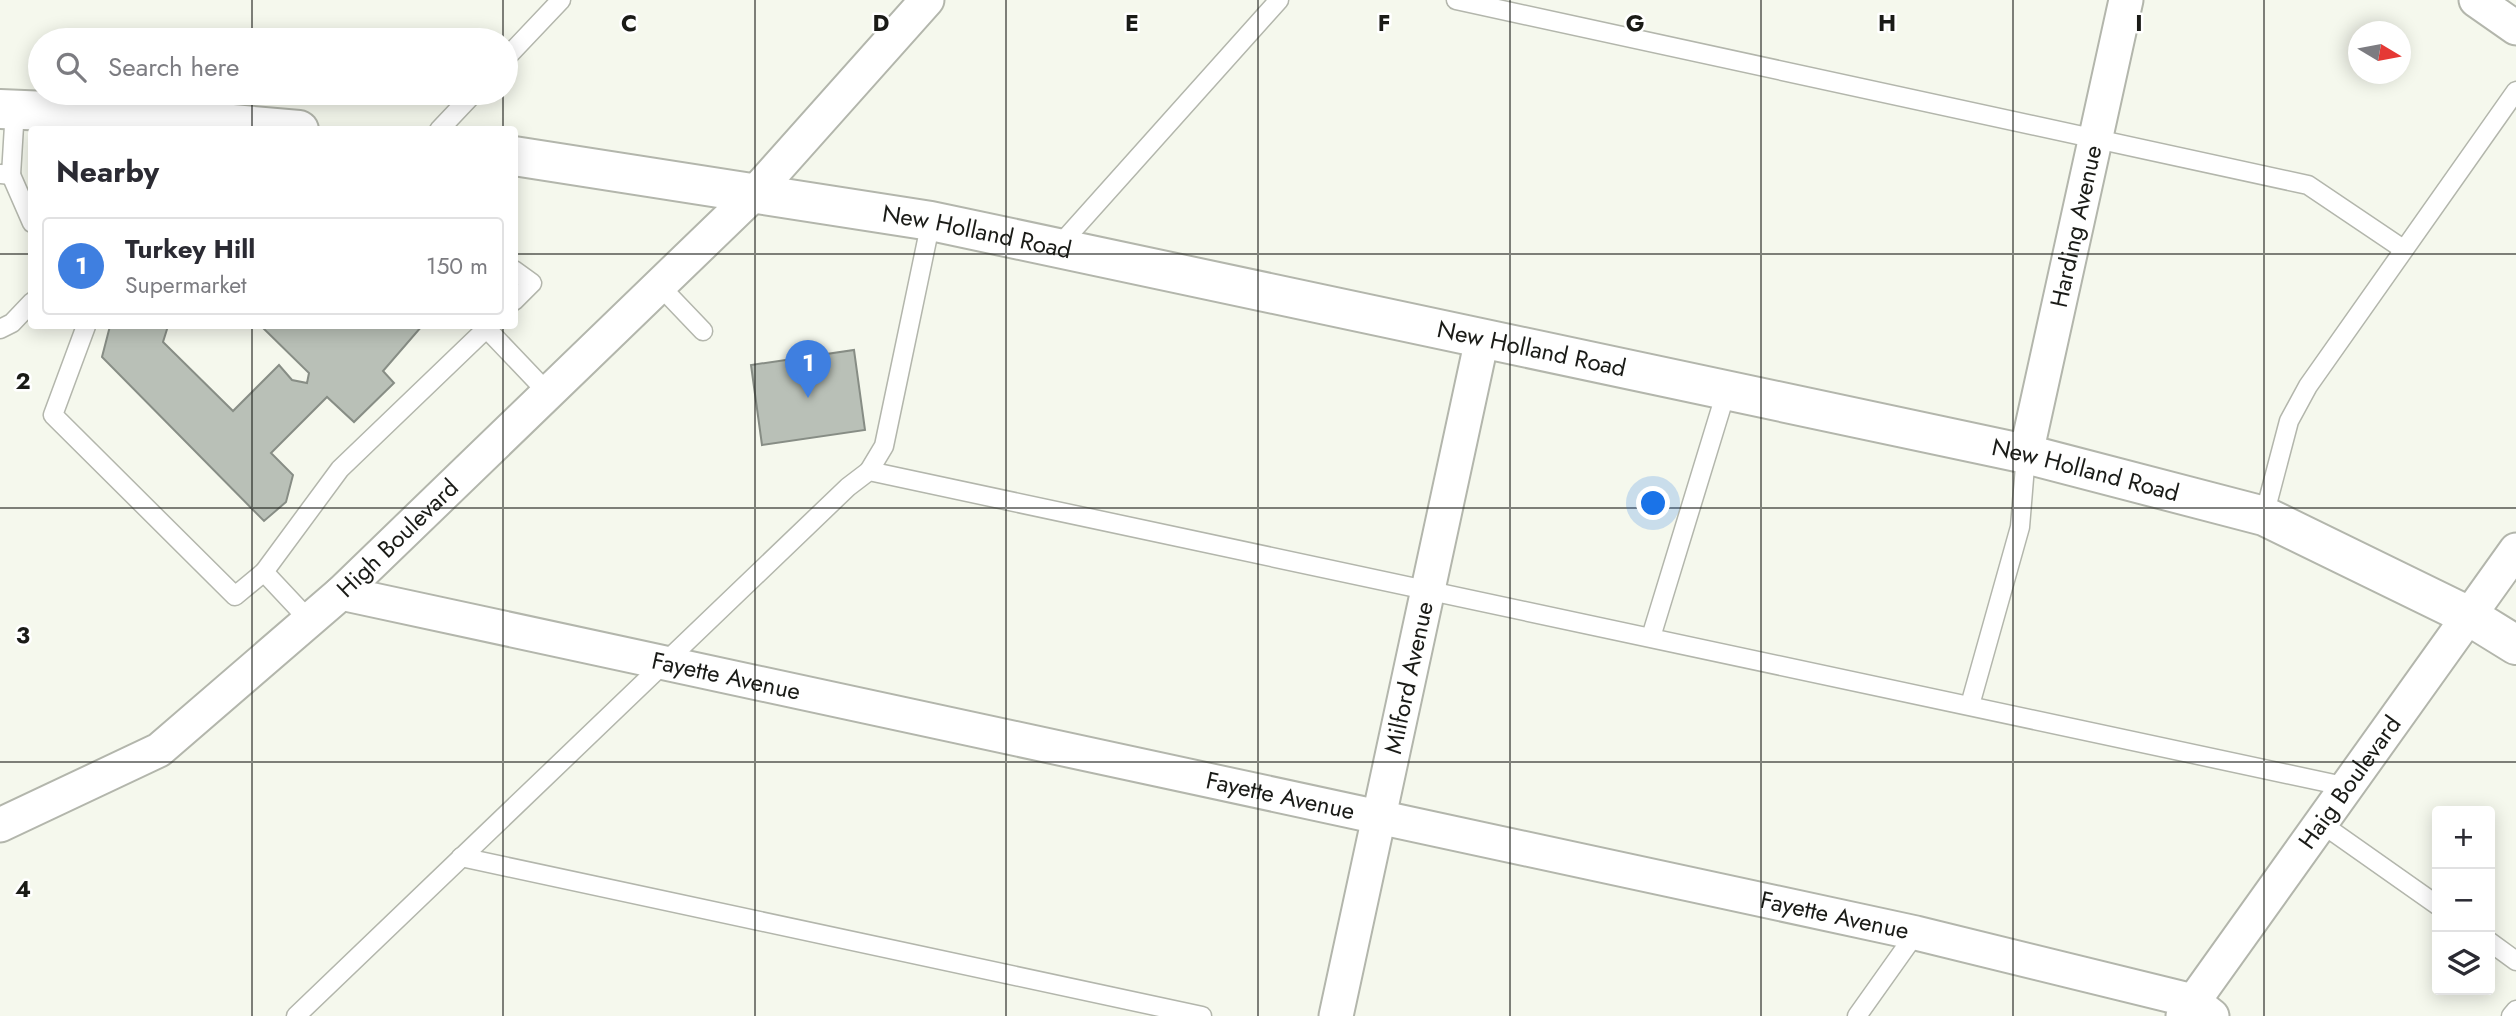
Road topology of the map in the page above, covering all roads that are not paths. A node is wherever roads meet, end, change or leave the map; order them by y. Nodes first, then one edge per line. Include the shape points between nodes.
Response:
1 (561, 0) edge
2 (927, 0) edge
3 (1279, 0) edge
4 (1456, 0) edge
5 (2126, 0) edge
6 (2476, 0) edge
7 (2516, 27) edge
8 (518, 45) edge
9 (2516, 91) edge
10 (463, 105) edge
11 (7, 109) edge
12 (255, 126) edge
13 (443, 126) edge
14 (2096, 138) junction
15 (518, 157) edge
16 (6, 174) edge
17 (754, 194) junction
18 (28, 215) edge
19 (931, 221) junction
20 (1056, 249) junction
21 (2403, 249) junction
22 (518, 273) edge
23 (659, 285) junction
24 (518, 297) edge
25 (28, 306) edge
26 (85, 329) edge
27 (486, 329) edge
28 (490, 329) edge
29 (0, 330) edge
30 (702, 331) dead end
31 (1482, 339) junction
32 (1726, 391) junction
33 (548, 393) junction
34 (2026, 454) junction
35 (869, 471) junction
36 (2264, 516) junction
37 (2516, 550) edge
38 (264, 572) junction
39 (1428, 589) junction
40 (341, 593) junction
41 (2469, 616) junction
42 (309, 620) junction
43 (1651, 637) junction
44 (2516, 645) edge
45 (664, 662) junction
46 (1970, 705) junction
47 (2348, 788) junction
48 (1379, 817) junction
49 (2322, 824) junction
50 (0, 825) edge
51 (461, 857) junction
52 (2432, 901) edge
53 (1916, 933) junction
54 (2495, 946) edge
55 (2516, 961) edge
56 (2516, 1010) edge
57 (2196, 1011) edge
58 (296, 1016) edge
59 (1202, 1016) edge
60 (1336, 1016) edge
61 (1857, 1016) edge
62 (2511, 1016) edge

1 - 8 lane
2 - 17 street, High Boulevard
3 - 20 lane
4 - 14 lane
5 - 14 street, Harding Avenue
6 - 7 street
9 - 21 lane
10 - 13 lane
11 - 12 main road
11 - 16 lane
14 - 21 lane via 2308,185
14 - 34 street, Harding Avenue
15 - 17 main road, New Holland Road
16 - 18 lane
17 - 19 main road, New Holland Road
17 - 23 street, High Boulevard
19 - 20 main road, New Holland Road
19 - 35 lane via 884,446
20 - 31 main road, New Holland Road
21 - 36 lane via 2289,421
22 - 24 lane via 532,283
23 - 30 lane
23 - 33 street, High Boulevard
25 - 29 lane
26 - 38 lane via 53,415 235,596
27 - 38 lane via 340,469
28 - 33 lane
31 - 32 main road, New Holland Road
31 - 39 street, Milford Avenue
32 - 34 main road, New Holland Road
32 - 43 lane
33 - 40 street, High Boulevard
34 - 36 main road, New Holland Road
34 - 46 lane via 2020,527
35 - 39 lane
35 - 45 lane
36 - 41 main road, New Holland Road
37 - 41 street, Haig Boulevard
38 - 42 lane
39 - 43 lane
39 - 48 street, Milford Avenue
40 - 42 street, High Boulevard
40 - 45 street, Fayette Avenue
41 - 44 main road, New Holland Road
41 - 47 street, Haig Boulevard
42 - 50 street, High Boulevard via 159,750
43 - 46 lane
45 - 48 street, Fayette Avenue
45 - 51 lane
46 - 47 lane
47 - 49 street, Haig Boulevard
48 - 53 street, Fayette Avenue
48 - 60 street, Milford Avenue
49 - 52 lane
49 - 57 street, Haig Boulevard
51 - 58 lane
51 - 59 lane
53 - 57 street, Fayette Avenue
53 - 61 lane
54 - 55 lane
56 - 62 lane

